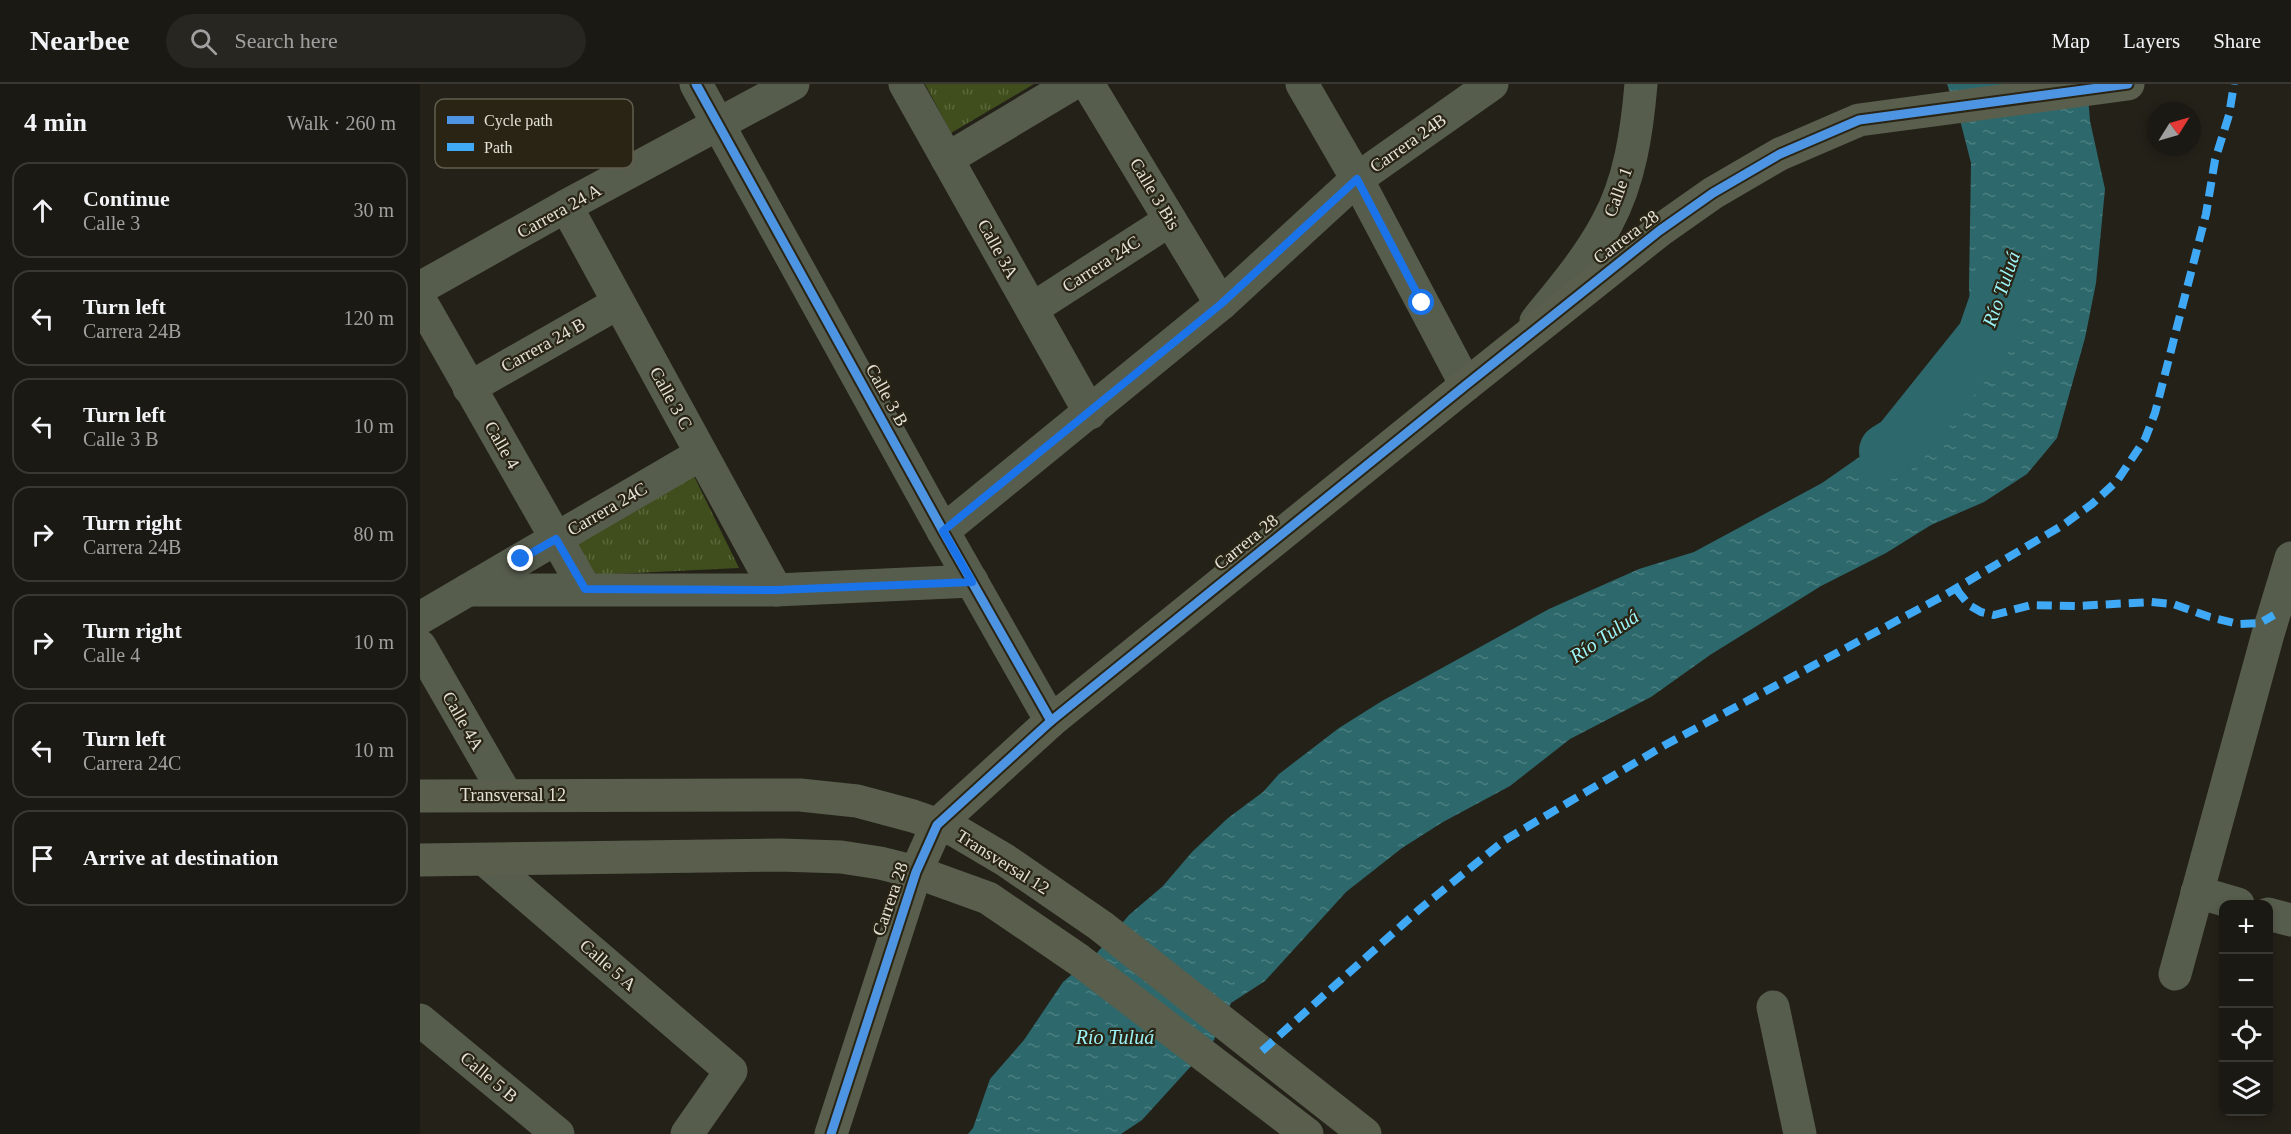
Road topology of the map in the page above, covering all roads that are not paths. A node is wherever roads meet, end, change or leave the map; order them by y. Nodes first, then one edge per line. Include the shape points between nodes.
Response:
1 (696, 84) edge
2 (794, 84) edge
3 (905, 84) edge
4 (1072, 84) edge
5 (1088, 84) edge
6 (1302, 84) edge
7 (1492, 84) edge
8 (1641, 84) edge
9 (2128, 84) edge
10 (718, 124) junction
11 (948, 159) junction
12 (1357, 179) junction
13 (566, 206) junction
14 (1170, 219) junction
15 (420, 288) edge
16 (420, 300) edge
17 (618, 303) junction
18 (1221, 304) junction
19 (1032, 309) junction
20 (1517, 344) junction
21 (1466, 385) junction
22 (469, 388) junction
23 (1090, 413) junction
24 (701, 454) junction
25 (943, 531) junction
26 (556, 539) junction
27 (2291, 558) edge
28 (972, 582) junction
29 (585, 589) junction
30 (468, 590) junction
31 (776, 590) junction
32 (420, 618) edge
33 (2279, 638) edge
34 (420, 646) edge
35 (1051, 721) junction
36 (506, 795) junction
37 (420, 796) edge
38 (937, 825) junction
39 (420, 860) edge
40 (485, 860) junction
41 (916, 872) junction
42 (2197, 892) junction
43 (2224, 900) edge
44 (2273, 915) edge
45 (2291, 920) edge
46 (2175, 974) dead end
47 (1773, 1007) dead end
48 (420, 1020) edge
49 (558, 1134) edge
50 (687, 1134) edge
51 (831, 1134) edge
52 (1307, 1134) edge
53 (1365, 1134) edge
54 (1800, 1134) edge

1 - 10 street, Calle 3 B
2 - 10 street, Carrera 24 A
3 - 11 street, Calle 3A
4 - 11 street
5 - 14 street, Calle 3 Bis
6 - 12 street
7 - 12 street, Carrera 24B
8 - 20 street, Calle 1 via 1626,174 1608,222 1579,266
9 - 20 main road, Carrera 28 via 1859,120 1780,154 1713,193
10 - 13 street, Carrera 24 A
10 - 25 street, Calle 3 B
11 - 19 street, Calle 3A
12 - 18 street, Carrera 24B
12 - 21 street
13 - 15 street, Carrera 24 A
13 - 17 street, Calle 3 C
14 - 18 street, Calle 3 Bis
14 - 19 street, Carrera 24C
16 - 22 street, Calle 4
17 - 22 street, Carrera 24 B
17 - 24 street, Calle 3 C
18 - 23 street, Carrera 24B
19 - 23 street, Calle 3A
20 - 21 main road, Carrera 28
21 - 35 main road, Carrera 28
22 - 26 street, Calle 4
23 - 25 street, Carrera 24B
24 - 26 street, Carrera 24C
24 - 31 street, Calle 3 C
25 - 28 street, Calle 3 B
26 - 29 street, Calle 4
26 - 30 street, Carrera 24C
27 - 33 street
28 - 31 street
28 - 35 street, Calle 3 B
29 - 30 street
29 - 31 street
30 - 32 street, Carrera 24C
33 - 42 street
34 - 36 street, Calle 4A
35 - 38 main road, Carrera 28
36 - 37 main road, Transversal 12
36 - 38 main road, Transversal 12 via 800,795 857,801
38 - 41 main road, Carrera 28
38 - 53 main road, Transversal 12 via 957,831 1005,860 1101,926
39 - 40 main road
40 - 41 main road via 780,855 841,857
40 - 50 street, Calle 5 A via 731,1071
41 - 51 main road, Carrera 28
41 - 52 main road via 988,897 1079,960
42 - 43 street
42 - 46 street
44 - 45 street
47 - 54 street
48 - 49 street, Calle 5 B

